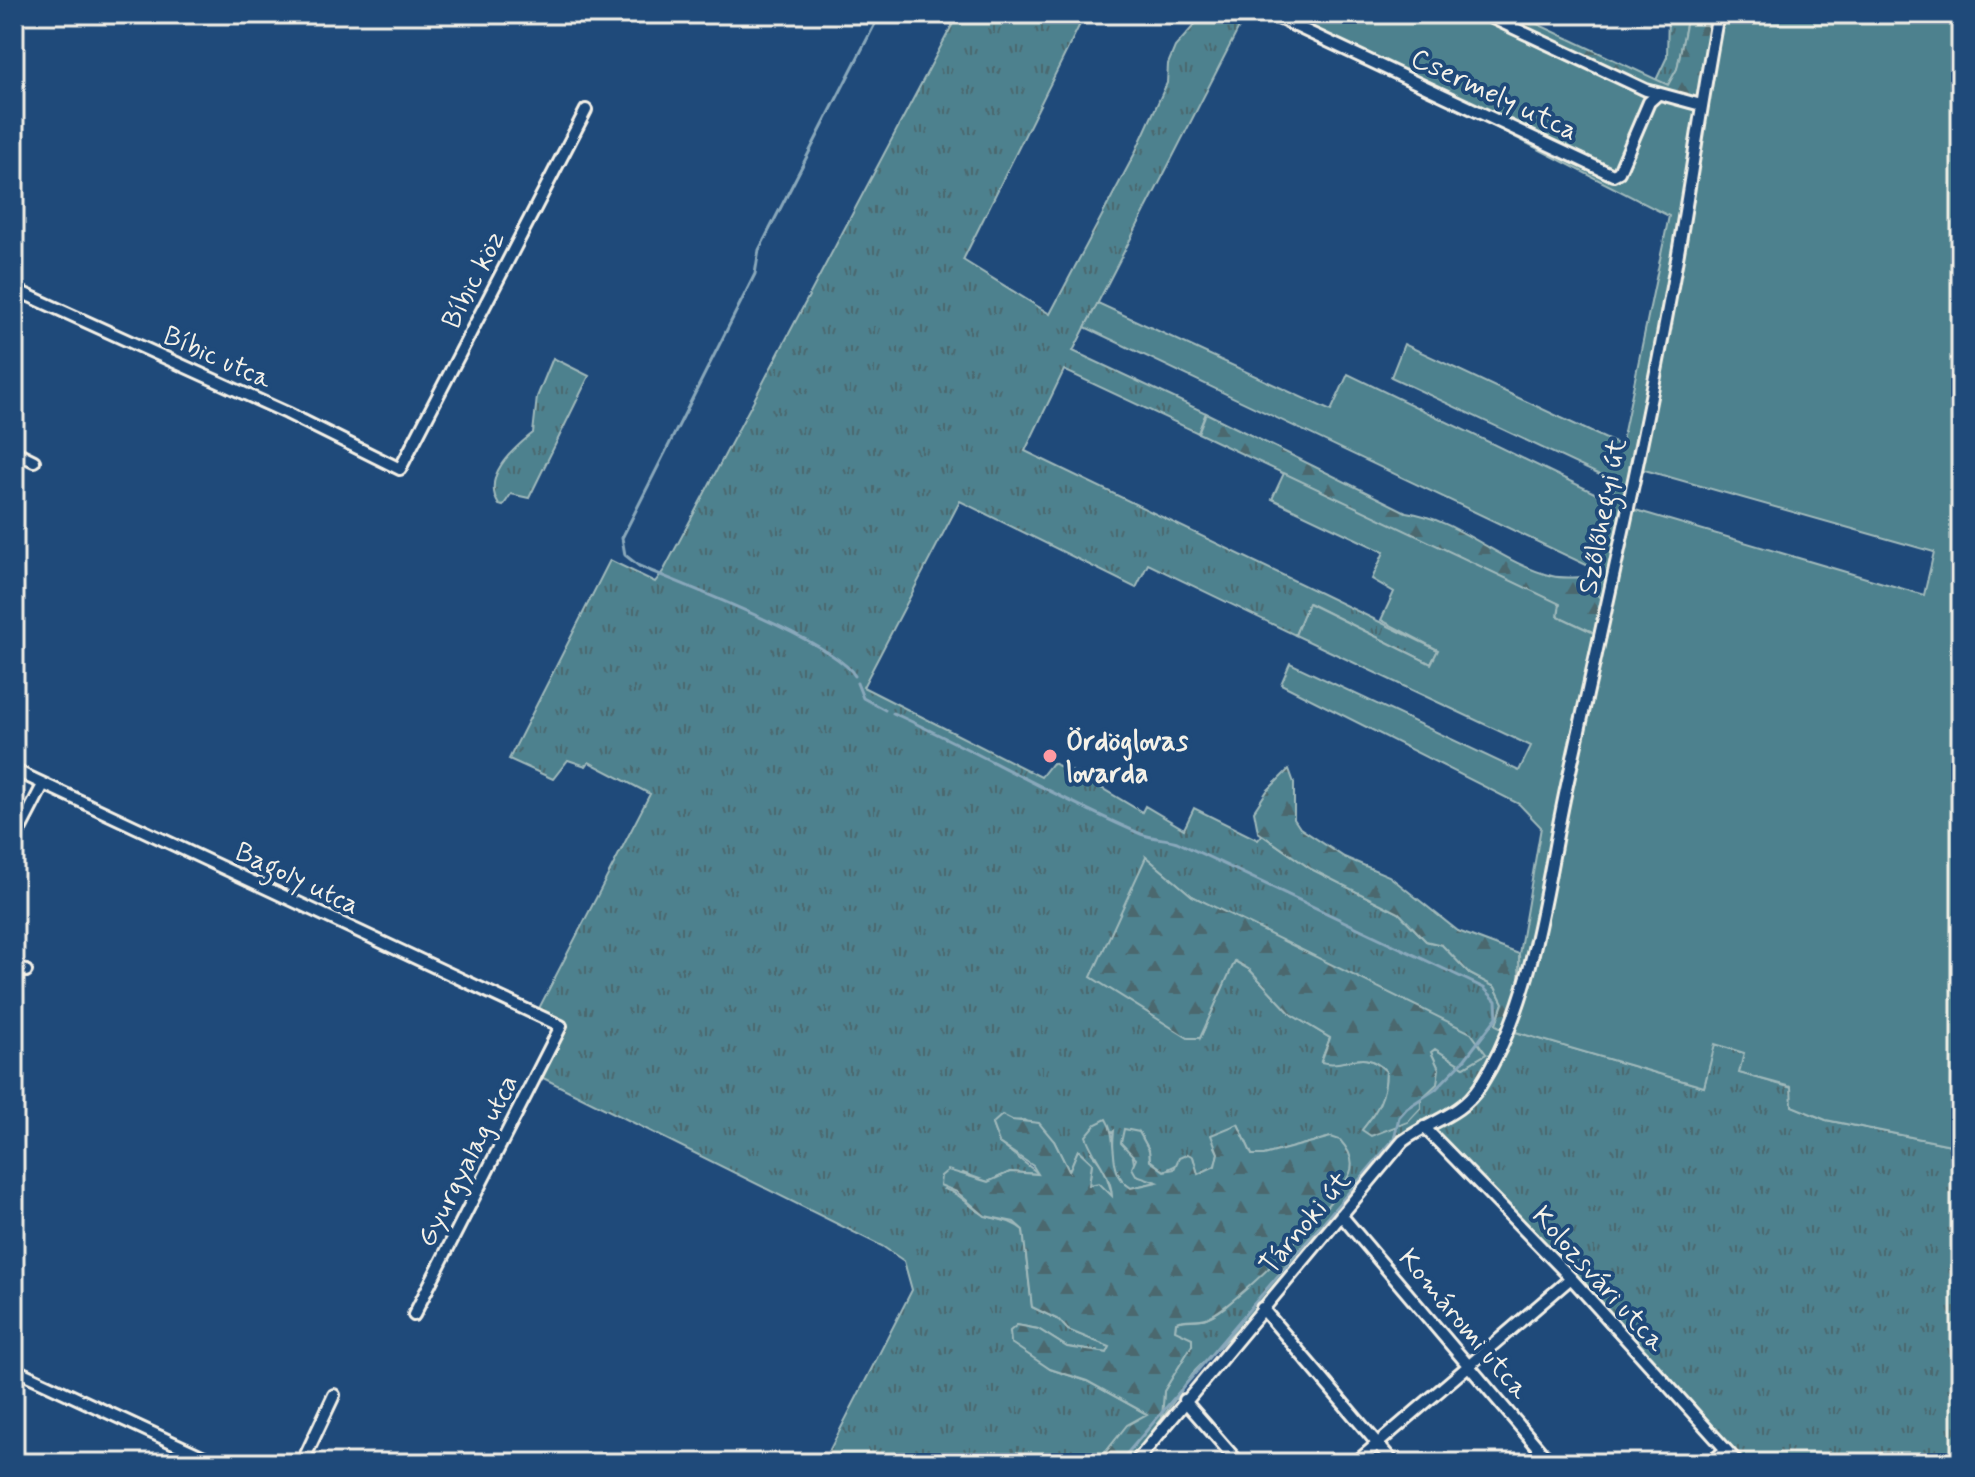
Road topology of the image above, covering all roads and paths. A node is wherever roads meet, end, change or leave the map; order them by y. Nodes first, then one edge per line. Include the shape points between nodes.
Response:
1 (1270, 14) edge
2 (1484, 14) edge
3 (1718, 14) edge
4 (1658, 94) junction
5 (1701, 105) junction
6 (586, 110) dead end
7 (14, 289) edge
8 (14, 451) edge
9 (34, 461) dead end
10 (400, 469) joint
11 (14, 770) edge
12 (43, 785) junction
13 (14, 841) edge
14 (14, 966) edge
15 (26, 971) dead end
16 (1510, 1023) joint
17 (561, 1026) joint
18 (1424, 1127) junction
19 (1341, 1215) junction
20 (1571, 1278) junction
21 (1262, 1308) junction
22 (414, 1315) dead end
23 (1471, 1365) junction
24 (14, 1369) edge
25 (334, 1395) dead end
26 (1184, 1400) junction
27 (1378, 1444) junction
28 (1726, 1450) junction
29 (217, 1463) edge
30 (302, 1463) edge
31 (1135, 1463) edge
32 (1239, 1463) edge
33 (1355, 1463) edge
34 (1394, 1463) edge
35 (1551, 1463) edge
36 (1710, 1463) edge
37 (1738, 1463) edge

1 - 4 street, Csermely utca via 1613,175
2 - 4 street
3 - 5 street, Szőlőhegyi út
4 - 5 street
5 - 16 street, Szőlőhegyi út via 1678,253 1611,586 1532,952
6 - 10 street, Bíbic köz
7 - 10 street, Bíbic utca
8 - 9 street
11 - 12 street, Bagoly utca
12 - 13 street
12 - 17 street, Bagoly utca
14 - 15 street
16 - 18 street, Tárnoki út via 1469,1101
17 - 22 street, Gyurgyalag utca
18 - 19 street, Tárnoki út via 1403,1141
18 - 20 street, Kolozsvári utca
19 - 21 street, Tárnoki út
19 - 23 street, Komáromi utca
20 - 23 street
20 - 28 street, Kolozsvári utca
21 - 26 street, Tárnoki út
21 - 27 street
23 - 27 street
23 - 35 street, Komáromi utca
24 - 29 street
25 - 30 street
26 - 31 street, Tárnoki út
26 - 32 street
27 - 33 street
27 - 34 street
28 - 36 street
28 - 37 street, Kolozsvári utca

